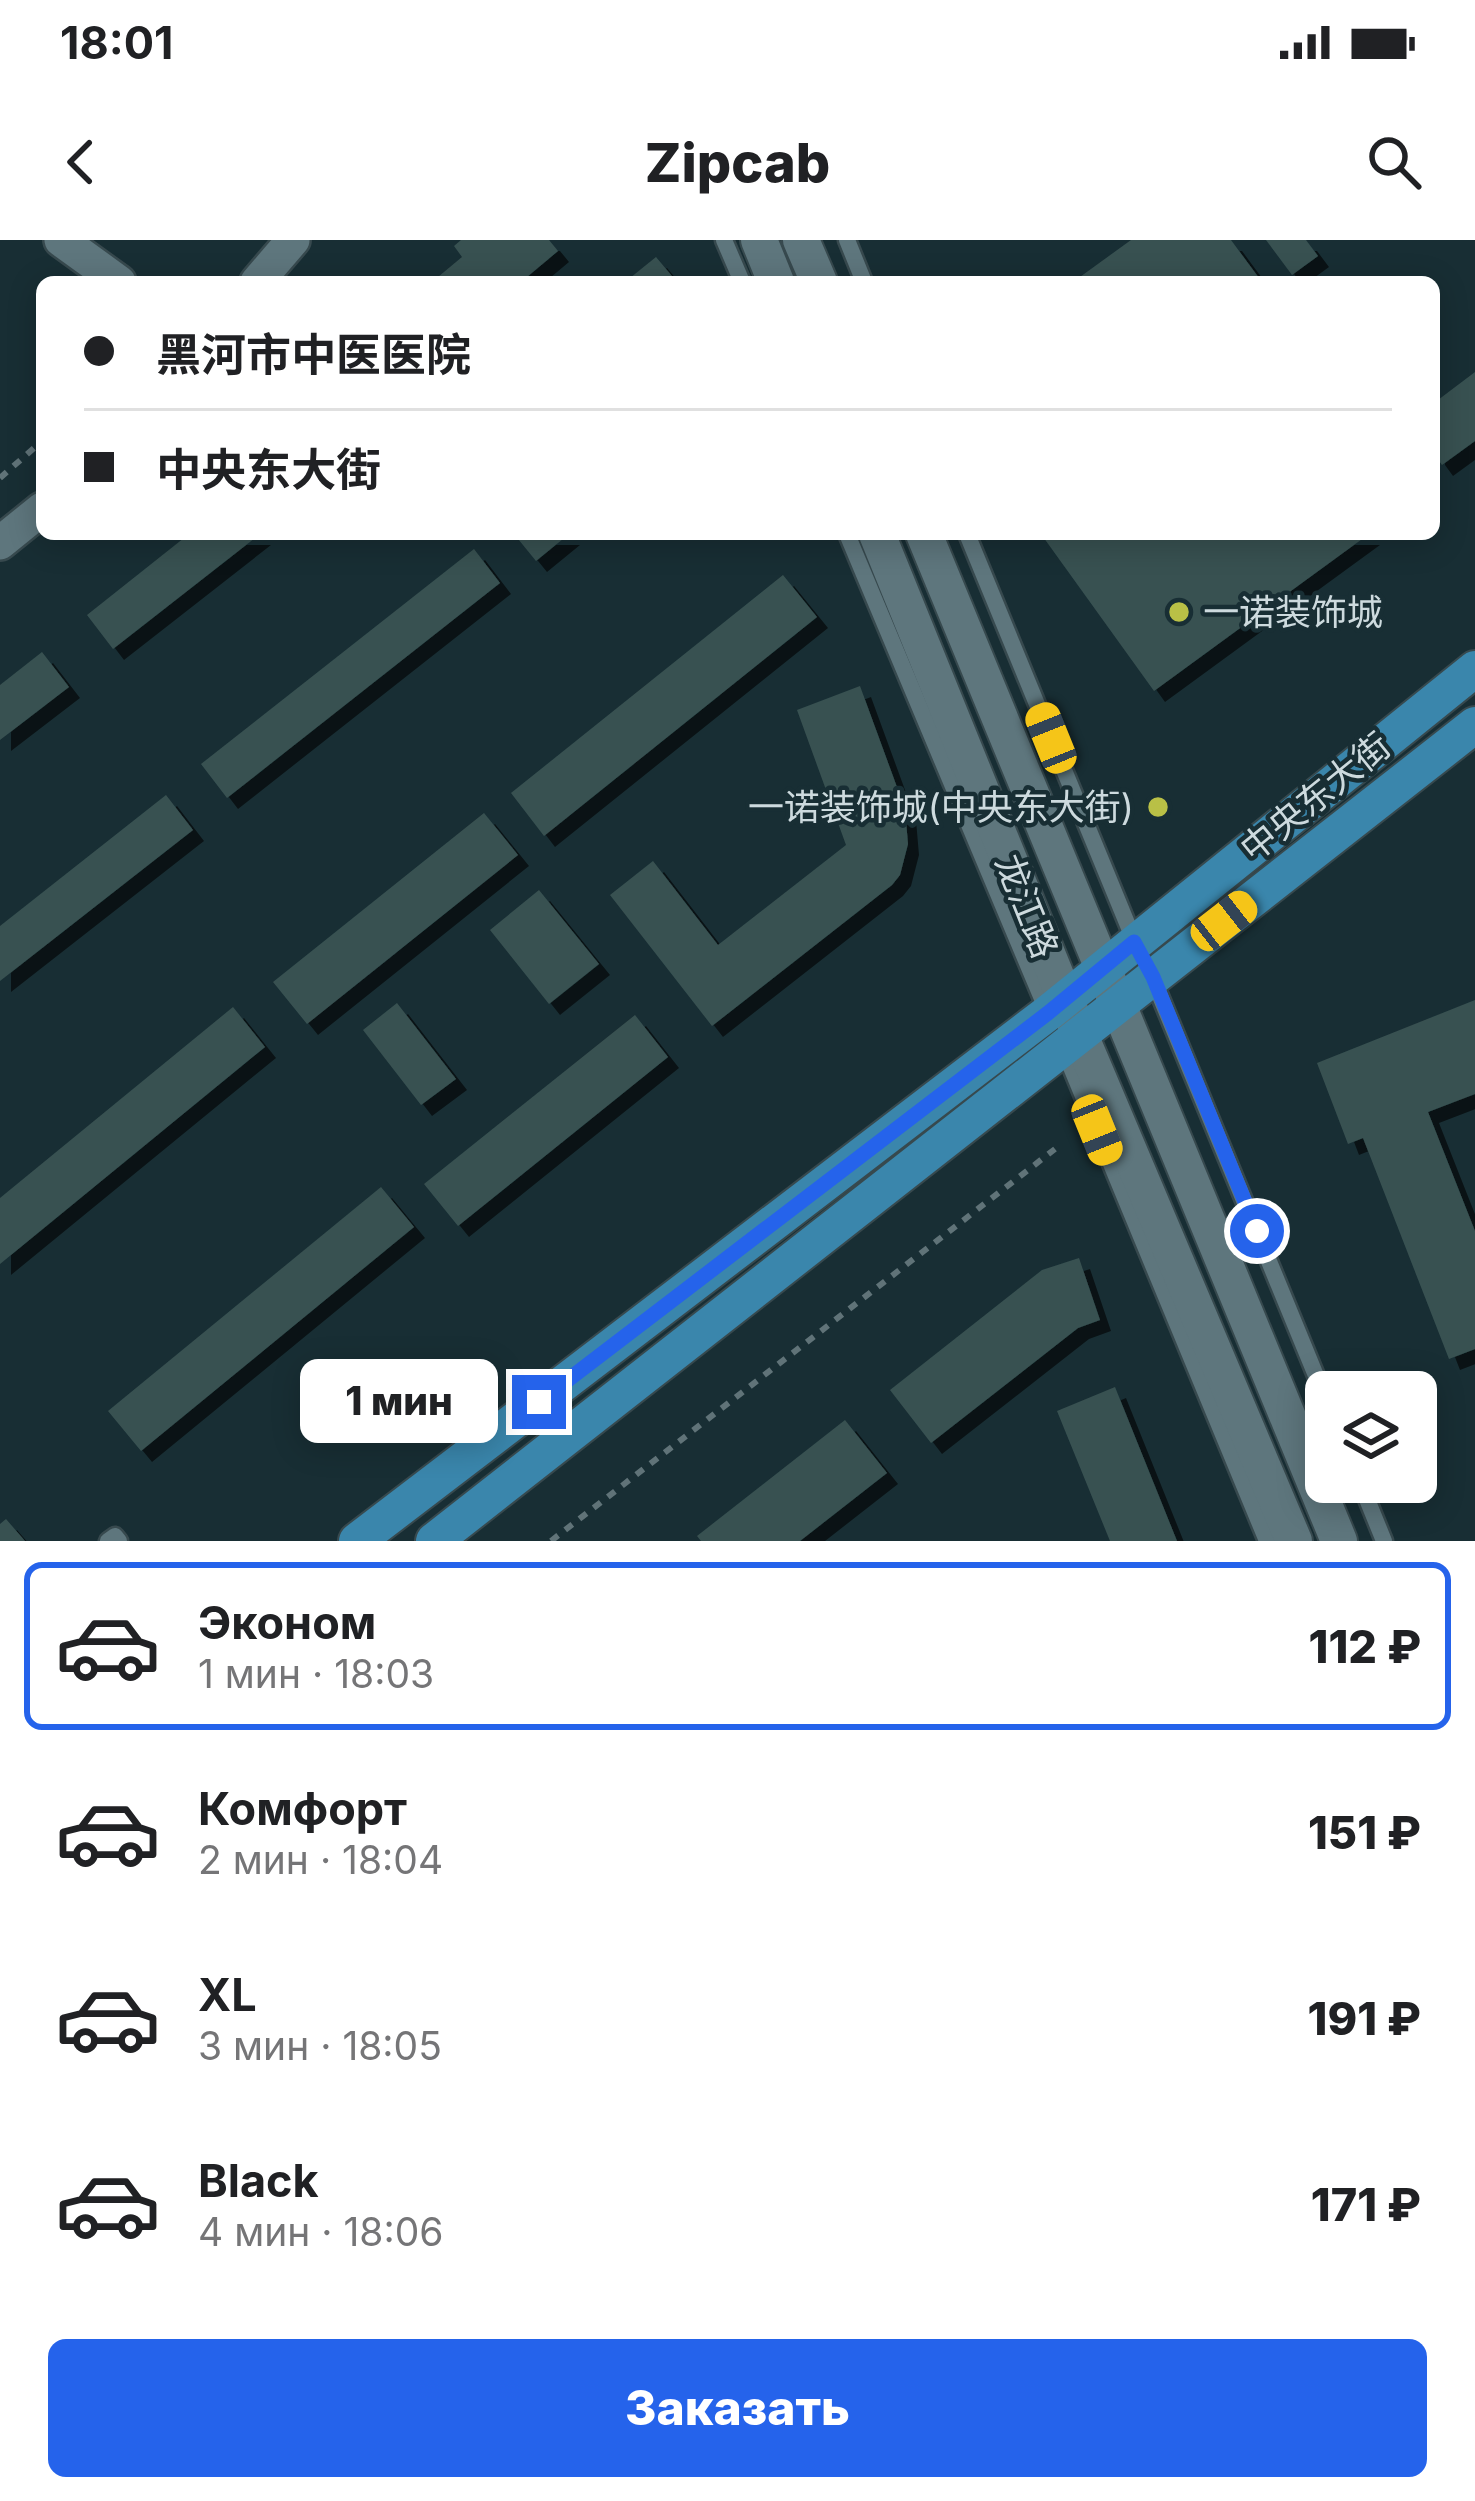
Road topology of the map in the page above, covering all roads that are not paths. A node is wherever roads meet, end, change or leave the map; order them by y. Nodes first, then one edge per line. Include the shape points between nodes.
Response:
1 (61, 240) edge
2 (293, 240) edge
3 (724, 240) edge
4 (759, 240) edge
5 (801, 240) edge
6 (847, 240) edge
7 (111, 276) edge
8 (262, 276) edge
9 (739, 276) edge
10 (774, 276) edge
11 (816, 276) edge
12 (862, 276) edge
13 (36, 514) edge
14 (851, 540) edge
15 (879, 540) edge
16 (926, 540) edge
17 (970, 540) edge
18 (0, 543) edge
19 (1475, 669) edge
20 (1475, 725) edge
21 (1134, 942) junction
22 (1104, 967) junction
23 (1153, 977) junction
24 (1120, 1005) junction
25 (1056, 1006) junction
26 (1071, 1042) junction
27 (1314, 1371) edge
28 (1369, 1503) edge
29 (108, 1541) edge
30 (119, 1541) edge
31 (357, 1541) edge
32 (434, 1541) edge
33 (1267, 1541) edge
34 (1294, 1541) edge
35 (1340, 1541) edge
36 (1384, 1541) edge

1 - 7 street
2 - 8 street
3 - 9 lane
4 - 10 street
5 - 11 street
6 - 12 lane
13 - 18 street
14 - 25 lane
15 - 25 street, 龙江路
16 - 22 street, 龙江路
17 - 21 lane
19 - 21 main road, 中央东大街
20 - 23 main road
21 - 22 main road, 中央东大街
21 - 23 lane
22 - 24 street, 龙江路
22 - 25 main road, 中央东大街
23 - 24 main road
23 - 27 lane
24 - 26 main road
24 - 35 street, 龙江路
25 - 26 street, 龙江路
25 - 31 main road, 中央东大街
26 - 32 main road
26 - 33 lane
26 - 34 street, 龙江路
28 - 36 lane
29 - 30 lane

